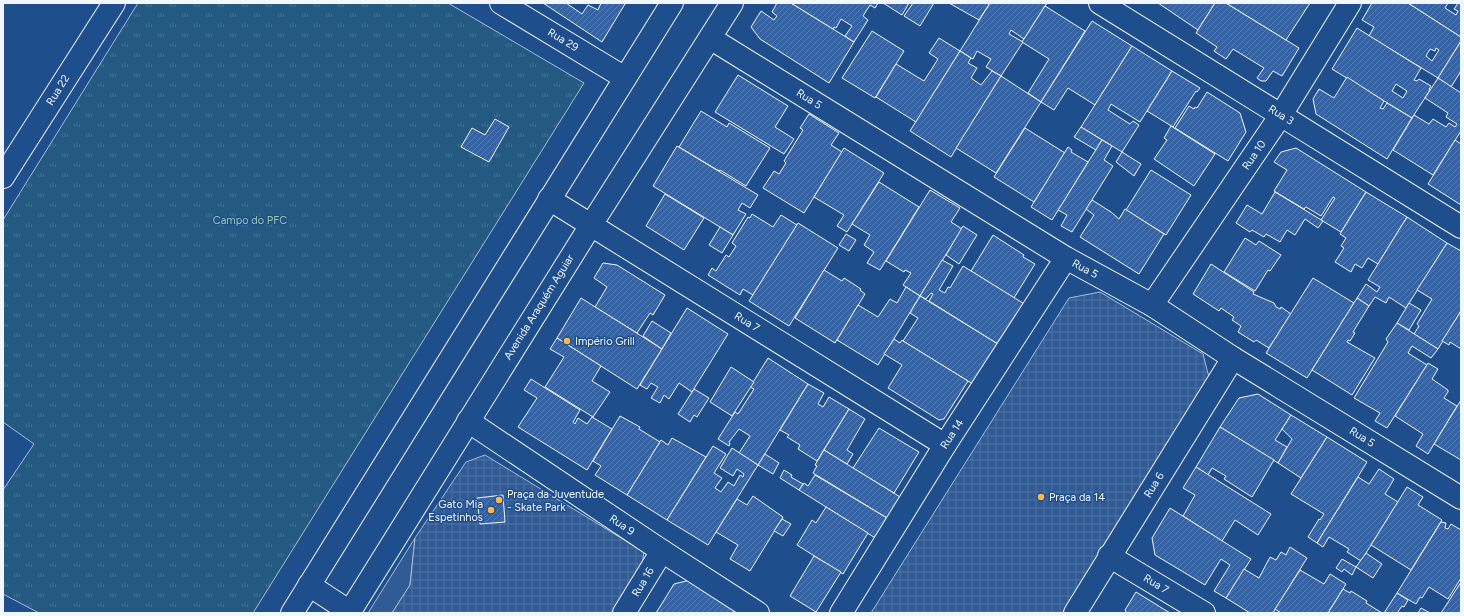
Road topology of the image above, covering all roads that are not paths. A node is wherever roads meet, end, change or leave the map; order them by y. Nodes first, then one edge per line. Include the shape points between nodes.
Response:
1 (114, 3) edge
2 (501, 3) edge
3 (672, 3) edge
4 (732, 3) edge
5 (1100, 3) edge
6 (1350, 3) edge
7 (710, 38) junction
8 (625, 78) junction
9 (1281, 115) junction
10 (3, 178) edge
11 (549, 199) junction
12 (591, 225) junction
13 (1461, 227) edge
14 (1066, 258) junction
15 (1152, 305) junction
16 (1233, 358) junction
17 (468, 421) junction
18 (945, 445) junction
19 (1461, 498) edge
20 (662, 551) junction
21 (1109, 556) junction
22 (308, 586) junction
23 (350, 612) edge
24 (292, 613) edge
25 (624, 613) edge
26 (758, 613) edge
27 (841, 613) edge
28 (1075, 613) edge
29 (1204, 613) edge

1 - 10 street, Rua 22
2 - 8 street, Rua 29
3 - 8 street
4 - 7 street, Avenida Araquém Aguiar
5 - 9 street, Rua 3
6 - 9 street, Rua 10
7 - 12 street, Avenida Araquém Aguiar
7 - 14 street, Rua 5
8 - 11 street
9 - 13 street, Rua 3
9 - 15 street, Rua 10
11 - 12 street, Rua 7
11 - 22 street
12 - 17 street, Avenida Araquém Aguiar
12 - 18 street, Rua 7
14 - 15 street, Rua 5
14 - 18 street, Rua 14
15 - 16 street, Rua 5
16 - 19 street, Rua 5
16 - 21 street, Rua 6
17 - 20 street, Rua 9
17 - 23 street, Avenida Araquém Aguiar
18 - 27 street, Rua 14
20 - 25 street, Rua 16
20 - 26 street, Rua 9
21 - 28 street, Rua 6
21 - 29 street, Rua 7
22 - 23 street
22 - 24 street

